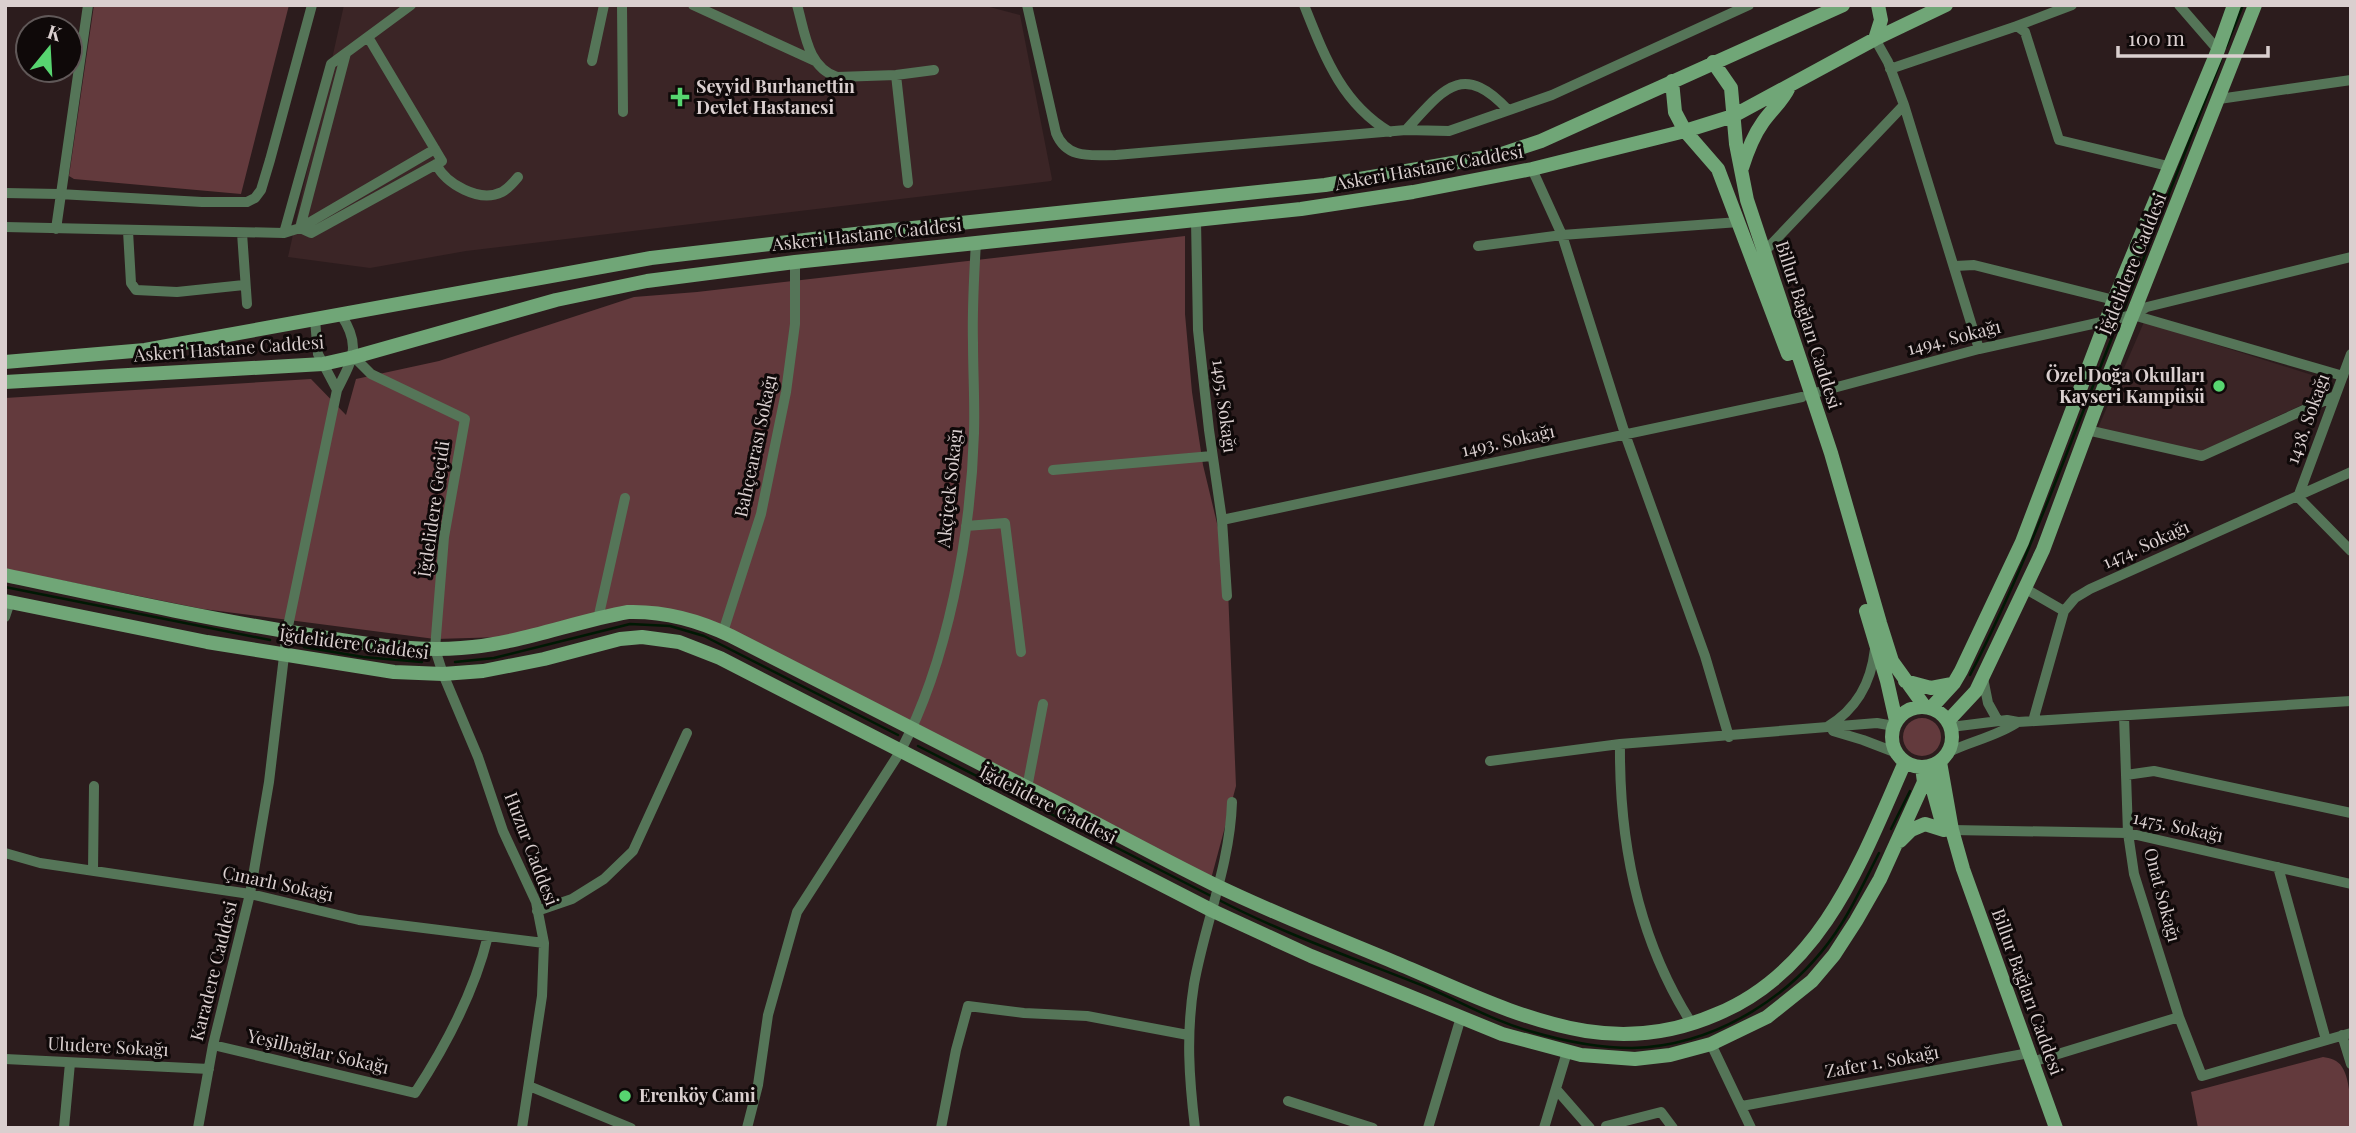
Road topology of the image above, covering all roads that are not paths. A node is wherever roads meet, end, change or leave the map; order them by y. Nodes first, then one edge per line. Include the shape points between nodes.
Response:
1 (88, 5) edge
2 (312, 5) edge
3 (411, 5) edge
4 (604, 5) edge
5 (622, 5) edge
6 (693, 5) edge
7 (797, 5) edge
8 (1027, 5) edge
9 (1304, 5) edge
10 (1749, 5) edge
11 (1843, 5) edge
12 (1878, 5) edge
13 (1947, 5) edge
14 (2072, 5) edge
15 (2179, 5) edge
16 (2234, 5) edge
17 (2255, 5) edge
18 (2017, 26) junction
19 (368, 37) junction
20 (1875, 39) junction
21 (2218, 50) junction
22 (346, 53) junction
23 (592, 61) dead end
24 (815, 61) junction
25 (1713, 62) junction
26 (1890, 69) junction
27 (934, 70) dead end
28 (896, 75) junction
29 (2351, 79) edge
30 (1672, 81) junction
31 (1789, 87) junction
32 (2219, 99) junction
33 (1904, 105) junction
34 (1508, 110) junction
35 (623, 112) dead end
36 (1733, 116) junction
37 (1406, 130) junction
38 (1685, 131) junction
39 (1390, 132) junction
40 (435, 149) junction
41 (436, 164) junction
42 (2168, 166) junction
43 (1532, 169) junction
44 (1742, 169) junction
45 (518, 177) dead end
46 (908, 183) dead end
47 (5, 193) edge
48 (60, 194) junction
49 (1196, 220) junction
50 (1739, 222) junction
51 (5, 227) edge
52 (300, 228) junction
53 (56, 229) junction
54 (128, 231) junction
55 (242, 233) junction
56 (284, 233) junction
57 (1562, 235) junction
58 (975, 242) junction
59 (1478, 246) dead end
60 (1764, 252) junction
61 (2351, 257) edge
62 (795, 262) junction
63 (1955, 266) junction
64 (244, 285) junction
65 (2114, 300) junction
66 (247, 304) dead end
67 (341, 315) junction
68 (2131, 316) junction
69 (2111, 319) junction
70 (314, 320) junction
71 (1979, 349) junction
72 (2351, 354) edge
73 (354, 357) junction
74 (5, 362) edge
75 (323, 364) junction
76 (2343, 376) junction
77 (5, 383) edge
78 (337, 390) junction
79 (1807, 396) junction
80 (2335, 396) junction
81 (2087, 430) junction
82 (1625, 434) junction
83 (1212, 456) junction
84 (1053, 470) dead end
85 (2351, 472) edge
86 (2298, 497) junction
87 (625, 498) dead end
88 (1222, 520) junction
89 (966, 526) junction
90 (2351, 551) edge
91 (5, 575) edge
92 (2026, 589) junction
93 (1227, 596) dead end
94 (8, 601) edge
95 (1869, 604) junction
96 (2064, 611) junction
97 (5, 617) edge
98 (598, 619) junction
99 (287, 631) junction
100 (723, 632) junction
101 (1875, 643) junction
102 (435, 649) junction
103 (1021, 652) dead end
104 (284, 656) junction
105 (443, 674) junction
106 (1983, 677) junction
107 (1905, 681) junction
108 (1954, 684) junction
109 (2351, 701) edge
110 (1043, 704) dead end
111 (1928, 707) junction
112 (2124, 716) junction
113 (2033, 720) junction
114 (1998, 721) junction
115 (2018, 722) junction
116 (1895, 724) junction
117 (1950, 724) junction
118 (1823, 729) junction
119 (912, 730) junction
120 (687, 733) dead end
121 (1729, 737) junction
122 (1619, 744) junction
123 (900, 752) junction
124 (1901, 758) junction
125 (1490, 761) dead end
126 (1934, 762) junction
127 (2126, 775) junction
128 (94, 786) dead end
129 (1027, 788) junction
130 (1232, 802) dead end
131 (2351, 813) edge
132 (1948, 830) junction
133 (1874, 833) junction
134 (2128, 833) junction
135 (1897, 844) junction
136 (5, 853) edge
137 (1889, 860) junction
138 (2278, 866) junction
139 (93, 871) junction
140 (2351, 884) edge
141 (1219, 886) junction
142 (250, 894) junction
143 (537, 911) junction
144 (1213, 911) junction
145 (488, 936) junction
146 (544, 943) junction
147 (1461, 1017) junction
148 (2179, 1017) junction
149 (1692, 1024) junction
150 (2347, 1034) edge
151 (1188, 1035) junction
152 (2326, 1040) junction
153 (1711, 1044) junction
154 (213, 1045) junction
155 (1567, 1052) junction
156 (2031, 1057) junction
157 (2350, 1058) edge
158 (5, 1059) edge
159 (70, 1063) junction
160 (209, 1069) junction
161 (529, 1086) junction
162 (1556, 1089) junction
163 (1288, 1101) dead end
164 (1742, 1106) junction
165 (1606, 1126) edge
166 (64, 1128) edge
167 (198, 1128) edge
168 (522, 1128) edge
169 (631, 1128) edge
170 (747, 1128) edge
171 (941, 1128) edge
172 (1195, 1128) edge
173 (1373, 1128) edge
174 (1427, 1128) edge
175 (1544, 1128) edge
176 (1590, 1128) edge
177 (1673, 1128) edge
178 (1751, 1128) edge
179 (2056, 1128) edge

1 - 48 street
2 - 48 street via 270,160 255,198 202,202
3 - 19 street
4 - 23 street
5 - 35 street
6 - 24 street
7 - 24 street
8 - 39 street via 1056,133 1075,154 1116,155
9 - 39 street via 1343,90 1366,116
10 - 34 street via 1582,82
11 - 25 street
12 - 20 street via 1881,20
13 - 20 street, Askeri Hastane Caddesi
14 - 18 street
15 - 21 street
16 - 21 street, İğdelidere Caddesi
17 - 32 street, İğdelidere Caddesi
18 - 26 street
18 - 42 street via 2025,32 2059,140
19 - 22 street
19 - 40 street
20 - 26 street
20 - 31 street, Askeri Hastane Caddesi
21 - 42 street, İğdelidere Caddesi
22 - 52 street
22 - 56 street via 331,64
24 - 28 street via 837,77
25 - 30 street
25 - 36 street, Billur Bağları Caddesi via 1731,88
26 - 33 street
27 - 28 street
28 - 46 street
29 - 32 street
30 - 38 street, Billur Bağları Caddesi via 1672,104
30 - 67 street, Askeri Hastane Caddesi via 1518,150 1356,181 697,252
31 - 36 street, Askeri Hastane Caddesi
31 - 44 street via 1756,132
32 - 68 street, İğdelidere Caddesi
33 - 60 street
33 - 63 street
34 - 37 street via 1448,131
34 - 37 street via 1480,85 1464,83 1439,95
36 - 38 street, Askeri Hastane Caddesi
36 - 44 street, Billur Bağları Caddesi
37 - 39 street
38 - 43 street, Askeri Hastane Caddesi
38 - 50 street, Billur Bağları Caddesi via 1718,169
40 - 41 street via 442,160
40 - 52 street
41 - 45 street via 448,181 478,193 502,192
41 - 52 street via 311,233
42 - 65 street, İğdelidere Caddesi
43 - 49 street, Askeri Hastane Caddesi via 1347,203
43 - 57 street
44 - 60 street, Billur Bağları Caddesi
47 - 48 street
48 - 53 street
49 - 58 street, Askeri Hastane Caddesi
49 - 83 street, 1495. Sokağı via 1198,330
50 - 57 street
50 - 79 street, Billur Bağları Caddesi
51 - 53 street
52 - 56 street
53 - 54 street
54 - 55 street
54 - 64 street via 135,290 177,292
55 - 56 street
55 - 64 street
57 - 59 street
57 - 82 street
58 - 62 street, Askeri Hastane Caddesi
58 - 89 street, Akçiçek Sokağı via 975,431
60 - 79 street, Billur Bağları Caddesi
61 - 68 street via 2147,307
62 - 73 street, Askeri Hastane Caddesi via 585,293
62 - 100 street, Bahçearası Sokağı via 795,324 788,380 761,514
63 - 65 street via 1974,265
63 - 71 street
64 - 66 street
65 - 69 street, İğdelidere Caddesi
67 - 70 street, Askeri Hastane Caddesi
67 - 73 street via 351,332
68 - 69 street, 1494. Sokağı
68 - 76 street
68 - 81 street, İğdelidere Caddesi
69 - 71 street, 1494. Sokağı
69 - 108 street, İğdelidere Caddesi via 2022,542
70 - 74 street, Askeri Hastane Caddesi via 135,352
70 - 75 street
71 - 79 street, 1494. Sokağı
72 - 76 street, 1438. Sokağı
73 - 75 street, Askeri Hastane Caddesi
73 - 78 street
73 - 102 street, İğdelidere Geçidi via 371,374 466,419 444,537
75 - 77 street, Askeri Hastane Caddesi
75 - 78 street
76 - 80 street, 1438. Sokağı
78 - 99 street
79 - 82 street, 1493. Sokağı
79 - 95 street, Billur Bağları Caddesi
80 - 81 street via 2202,457
80 - 86 street, 1438. Sokağı
81 - 92 street, İğdelidere Caddesi
82 - 88 street, 1493. Sokağı
82 - 121 street via 1705,656
83 - 84 street
83 - 88 street, 1495. Sokağı
85 - 86 street, 1474. Sokağı
86 - 90 street
86 - 96 street, 1474. Sokağı via 2090,589
87 - 98 street
88 - 93 street, 1495. Sokağı
89 - 103 street via 1005,523
89 - 119 street, Akçiçek Sokağı via 943,635
91 - 99 street, İğdelidere Caddesi
92 - 96 street
92 - 106 street, İğdelidere Caddesi
94 - 97 street
94 - 104 street, İğdelidere Caddesi
95 - 101 street
95 - 107 street
96 - 113 street
98 - 100 street, İğdelidere Caddesi via 628,612 656,613
98 - 102 street, İğdelidere Caddesi via 495,644
99 - 102 street, İğdelidere Caddesi via 373,645
99 - 104 street, Karadere Caddesi
100 - 119 street, İğdelidere Caddesi
101 - 116 street
101 - 118 street via 1863,692 1851,709
102 - 105 street, Huzur Caddesi
104 - 105 street, İğdelidere Caddesi
104 - 142 street, Karadere Caddesi
105 - 123 street, İğdelidere Caddesi via 499,668 630,637 666,639 706,651
105 - 143 street, Huzur Caddesi
106 - 114 street
106 - 117 street, İğdelidere Caddesi
107 - 108 street via 1931,688
107 - 111 street
108 - 111 street, İğdelidere Caddesi
109 - 112 street
110 - 129 street
111 - 116 street via 1909,710
111 - 117 street
112 - 113 street
112 - 127 street, Onat Sokağı
113 - 115 street
114 - 115 street
114 - 117 street
115 - 126 street
116 - 118 street
116 - 124 street via 1893,743
117 - 126 street via 1952,740
118 - 121 street
118 - 124 street via 1863,740
119 - 123 street, Akçiçek Sokağı
119 - 129 street, İğdelidere Caddesi
120 - 143 street via 633,851 604,880 572,899
121 - 122 street
122 - 125 street
122 - 149 street via 1622,818 1638,901 1661,968
123 - 144 street, İğdelidere Caddesi
123 - 170 street, Akçiçek Sokağı via 797,912 768,1015
124 - 126 street
124 - 133 street, İğdelidere Caddesi
126 - 132 street, Billur Bağları Caddesi
126 - 135 street, İğdelidere Caddesi
127 - 131 street via 2154,771
127 - 134 street, Onat Sokağı
128 - 139 street
129 - 141 street, İğdelidere Caddesi
130 - 141 street
132 - 134 street, 1475. Sokağı
132 - 135 street via 1925,824
132 - 156 street, Billur Bağları Caddesi
133 - 137 street
133 - 149 street, İğdelidere Caddesi via 1835,908 1794,963 1745,1000
134 - 138 street, 1475. Sokağı
134 - 148 street, Onat Sokağı via 2134,873
135 - 137 street, İğdelidere Caddesi
136 - 139 street, Çınarlı Sokağı
137 - 153 street, İğdelidere Caddesi via 1856,921 1812,981 1767,1017
138 - 140 street, 1475. Sokağı
138 - 152 street
139 - 142 street, Çınarlı Sokağı
141 - 144 street
141 - 149 street, İğdelidere Caddesi via 1333,938 1540,1020 1619,1034
142 - 145 street, Çınarlı Sokağı via 359,920
142 - 154 street, Karadere Caddesi
143 - 146 street, Huzur Caddesi
144 - 147 street, İğdelidere Caddesi
144 - 151 street
145 - 146 street, Çınarlı Sokağı
145 - 154 street, Yeşilbağlar Sokağı via 455,1026 415,1093
146 - 161 street, Huzur Caddesi via 542,996
147 - 155 street, İğdelidere Caddesi
147 - 174 street
148 - 152 street, Onat Sokağı via 2202,1076
148 - 156 street, Zafer 1. Sokağı
150 - 152 street
150 - 157 street
151 - 171 street via 1087,1016 968,1006
151 - 172 street
153 - 155 street, İğdelidere Caddesi via 1635,1059
153 - 164 street
154 - 160 street, Karadere Caddesi
155 - 162 street
156 - 164 street, Zafer 1. Sokağı
156 - 179 street, Billur Bağları Caddesi
158 - 159 street, Uludere Sokağı
159 - 160 street, Uludere Sokağı
159 - 166 street
160 - 167 street, Karadere Caddesi
161 - 168 street, Huzur Caddesi
161 - 169 street
162 - 175 street
162 - 176 street
163 - 173 street
164 - 178 street
165 - 177 street via 1661,1112

